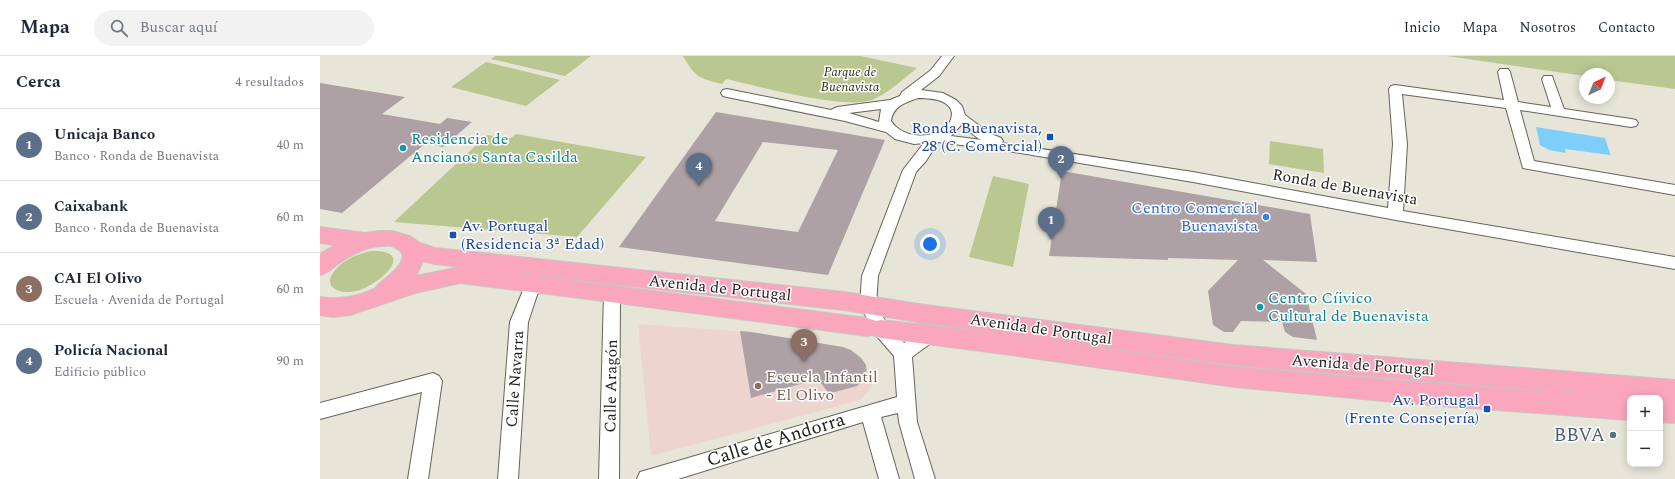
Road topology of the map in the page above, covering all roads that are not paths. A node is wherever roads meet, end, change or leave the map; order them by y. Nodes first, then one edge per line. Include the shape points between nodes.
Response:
1 (945, 61) edge
2 (1504, 72) dead end
3 (1548, 79) dead end
4 (727, 93) dead end
5 (946, 98) junction
6 (897, 101) junction
7 (1512, 105) junction
8 (826, 112) junction
9 (1559, 112) junction
10 (960, 117) junction
11 (1631, 123) dead end
12 (891, 132) junction
13 (936, 138) junction
14 (1008, 147) junction
15 (912, 167) junction
16 (1675, 190) edge
17 (1396, 215) junction
18 (320, 235) edge
19 (368, 241) junction
20 (410, 248) junction
21 (1675, 263) edge
22 (320, 266) edge
23 (537, 284) junction
24 (612, 294) junction
25 (368, 300) junction
26 (324, 310) edge
27 (872, 320) junction
28 (929, 335) junction
29 (903, 354) junction
30 (1675, 391) edge
31 (906, 403) junction
32 (1627, 409) edge
33 (320, 411) edge
34 (1663, 411) edge
35 (870, 412) junction
36 (1675, 412) edge
37 (418, 479) edge
38 (508, 479) edge
39 (609, 479) edge
40 (647, 479) edge
41 (889, 479) edge
42 (925, 479) edge

1 - 5 street via 941,78
1 - 6 street via 922,84
2 - 7 street
3 - 9 street
4 - 8 street
5 - 6 street via 916,94
5 - 10 street via 959,110
6 - 8 street
6 - 12 street via 886,110 884,121
7 - 9 street
7 - 16 street via 1528,165
7 - 17 street via 1396,89 1400,144 1395,192
8 - 12 street
9 - 11 street
10 - 13 street via 952,130
10 - 14 street, Ronda de Buenavista via 984,136
12 - 13 street via 918,140
12 - 15 street via 907,145
13 - 14 street, Ronda de Buenavista
13 - 15 street
14 - 17 street, Ronda de Buenavista via 1192,177
15 - 27 street via 870,276
17 - 21 street, Ronda de Buenavista
18 - 19 main road, Avenida de Portugal
19 - 20 main road, Avenida de Portugal via 391,239 403,242
19 - 22 main road, Avenida de Portugal via 338,252
20 - 25 main road, Avenida de Portugal via 413,257 410,268 386,291
20 - 27 main road, Avenida de Portugal via 435,256
23 - 24 main road, Avenida de Portugal
23 - 25 main road, Avenida de Portugal via 460,275 413,285
23 - 38 street, Calle Navarra via 530,292 519,322
24 - 27 main road, Avenida de Portugal
24 - 39 street, Calle Aragón
25 - 26 main road, Avenida de Portugal
27 - 28 main road, Avenida de Portugal
27 - 29 street
27 - 30 main road, Avenida de Portugal via 918,313 1233,355
28 - 29 street
28 - 32 main road, Avenida de Portugal via 1235,377
29 - 31 street
31 - 35 street, Calle de Andorra
31 - 42 street via 908,422
33 - 37 street via 433,382
34 - 36 main road
35 - 40 street, Calle de Andorra
35 - 41 street

